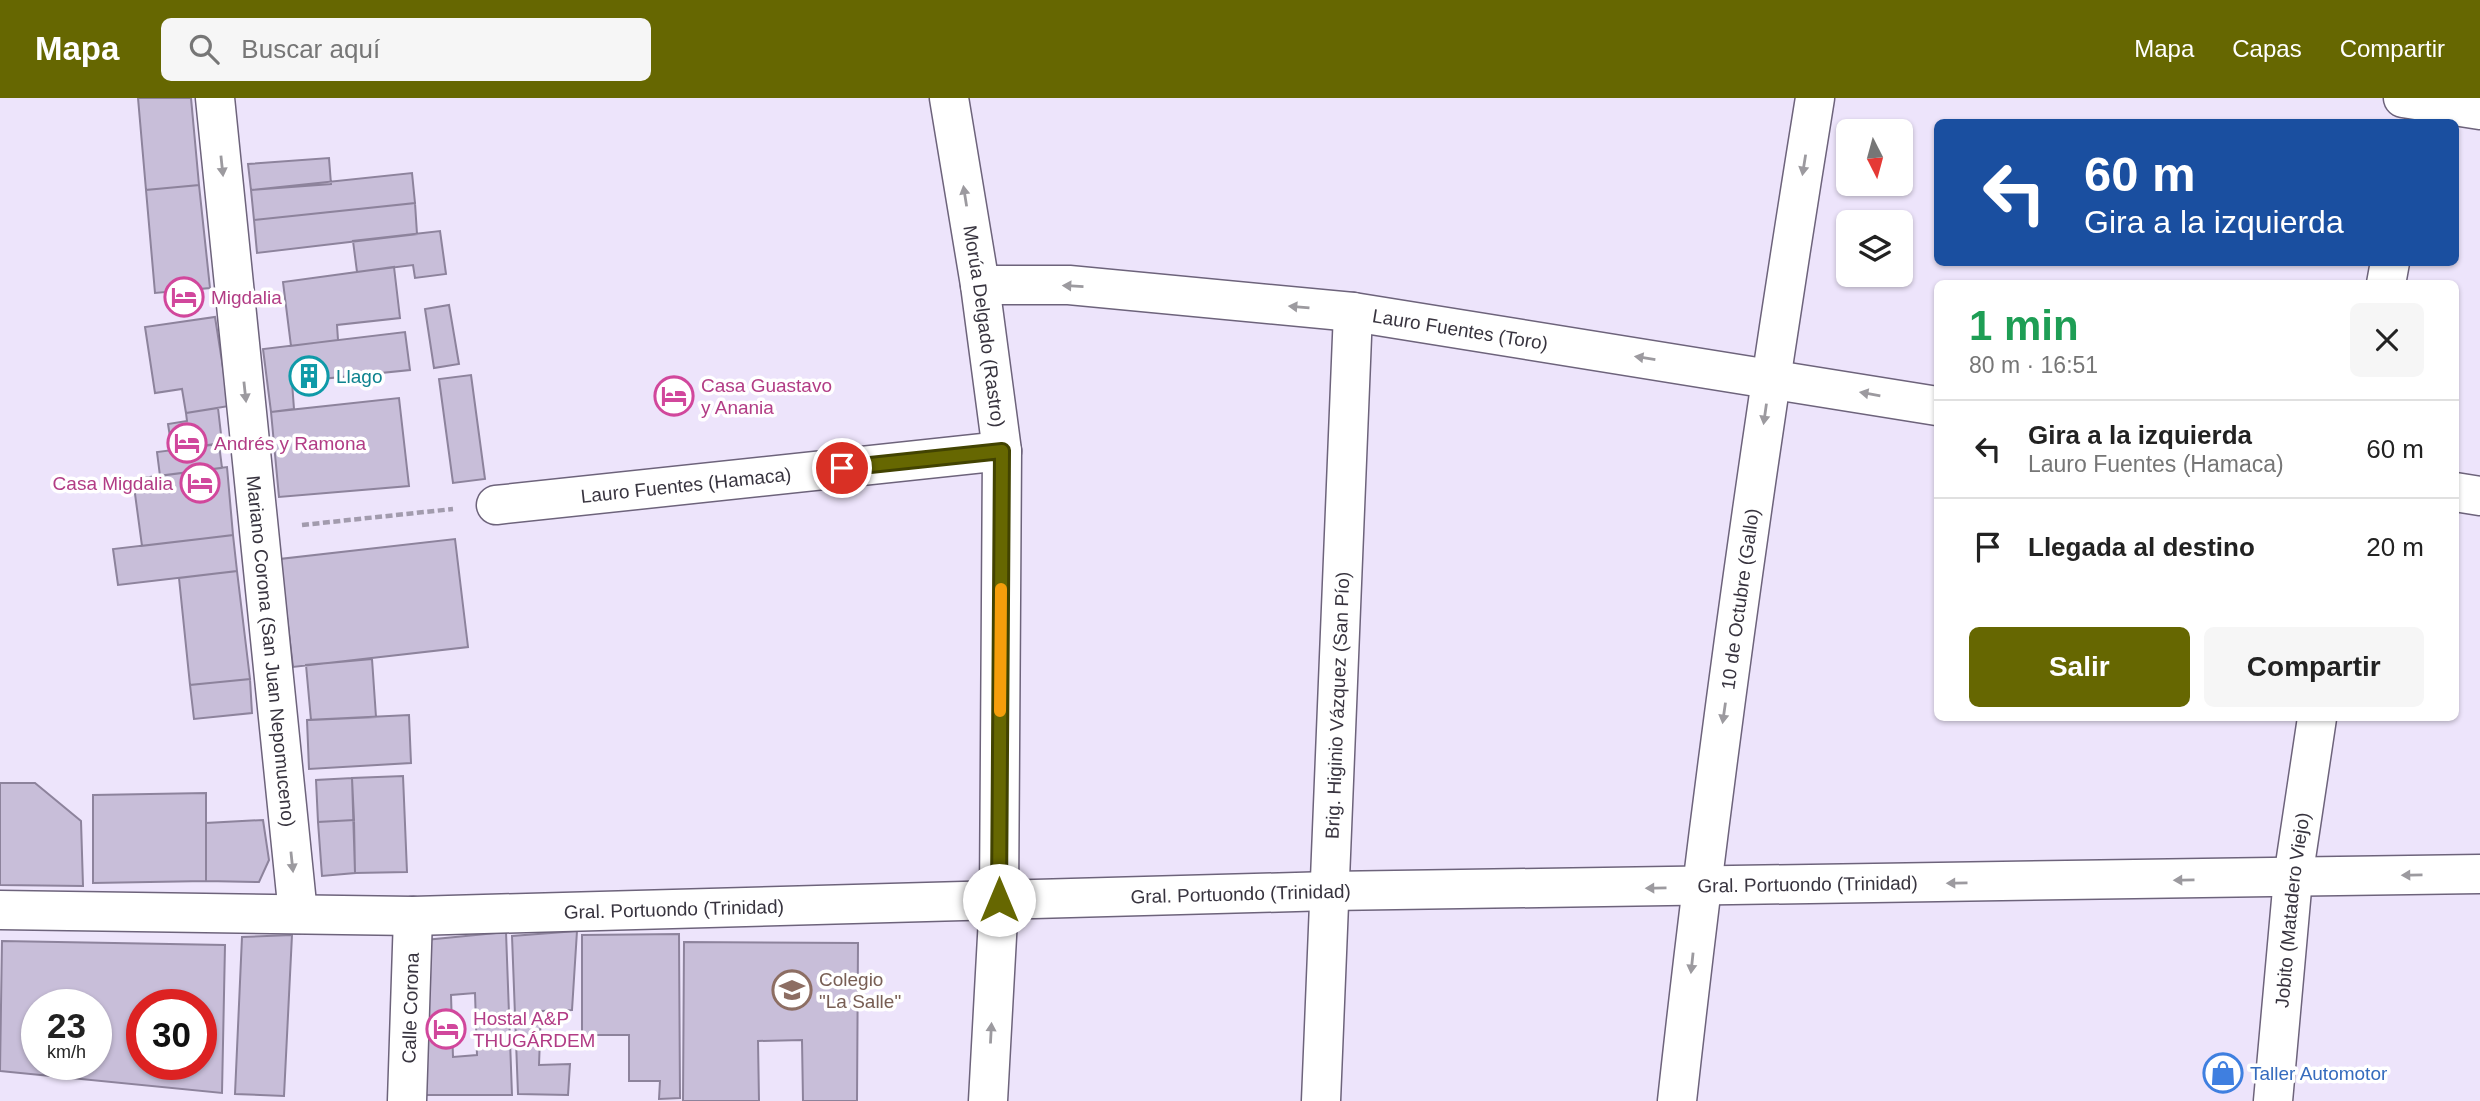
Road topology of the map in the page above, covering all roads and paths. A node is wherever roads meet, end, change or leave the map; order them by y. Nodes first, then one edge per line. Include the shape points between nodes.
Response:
1 (215, 98) edge
2 (949, 98) edge
3 (1815, 98) edge
4 (2413, 105) edge
5 (2480, 110) edge
6 (980, 285) junction
7 (1353, 312) junction
8 (1769, 377) junction
9 (1934, 405) edge
10 (1002, 451) junction
11 (2459, 493) edge
12 (2480, 496) edge
13 (496, 505) joint
14 (259, 529) junction
15 (2317, 721) edge
16 (2480, 874) edge
17 (2293, 878) junction
18 (1700, 888) junction
19 (1330, 891) junction
20 (999, 900) junction
21 (0, 910) edge
22 (298, 914) junction
23 (413, 916) junction
24 (407, 1101) edge
25 (988, 1101) edge
26 (1321, 1101) edge
27 (1677, 1101) edge
28 (2273, 1101) edge

1 -> 14 street, Mariano Corona (San Juan Nepomuceno)
6 -> 2 street, Morúa Delgado (Rastro)
3 -> 8 street, 10 de Octubre (Gallo)
4 - 5 street
7 -> 6 street, Lauro Fuentes (Toro) via 1069,285
6 - 10 street, Morúa Delgado (Rastro)
8 -> 7 street, Lauro Fuentes (Toro)
7 - 19 street, Brig. Higinio Vázquez (San Pío)
9 -> 8 street, Lauro Fuentes (Toro)
8 -> 18 street, 10 de Octubre (Gallo)
10 - 13 street, Lauro Fuentes (Hamaca)
10 - 20 street, Morúa Delgado (Rastro)
11 - 12 street
13 - 14 path
14 -> 22 street, Mariano Corona (San Juan Nepomuceno)
15 - 17 street, Jobito (Matadero Viejo)
16 -> 17 street, Gral. Portuondo (Trinidad)
17 -> 18 street, Gral. Portuondo (Trinidad)
17 - 28 street, Jobito (Matadero Viejo)
18 -> 19 street, Gral. Portuondo (Trinidad)
18 -> 27 street, 10 de Octubre (Gallo)
19 - 20 street, Gral. Portuondo (Trinidad)
19 - 26 street, Brig. Higinio Vázquez (San Pío)
20 - 23 street, Gral. Portuondo (Trinidad)
25 -> 20 street, Morúa Delgado (Rastro)
21 - 22 street, Gral. Portuondo (Trinidad)
22 - 23 street, Gral. Portuondo (Trinidad)
23 - 24 street, Calle Corona

